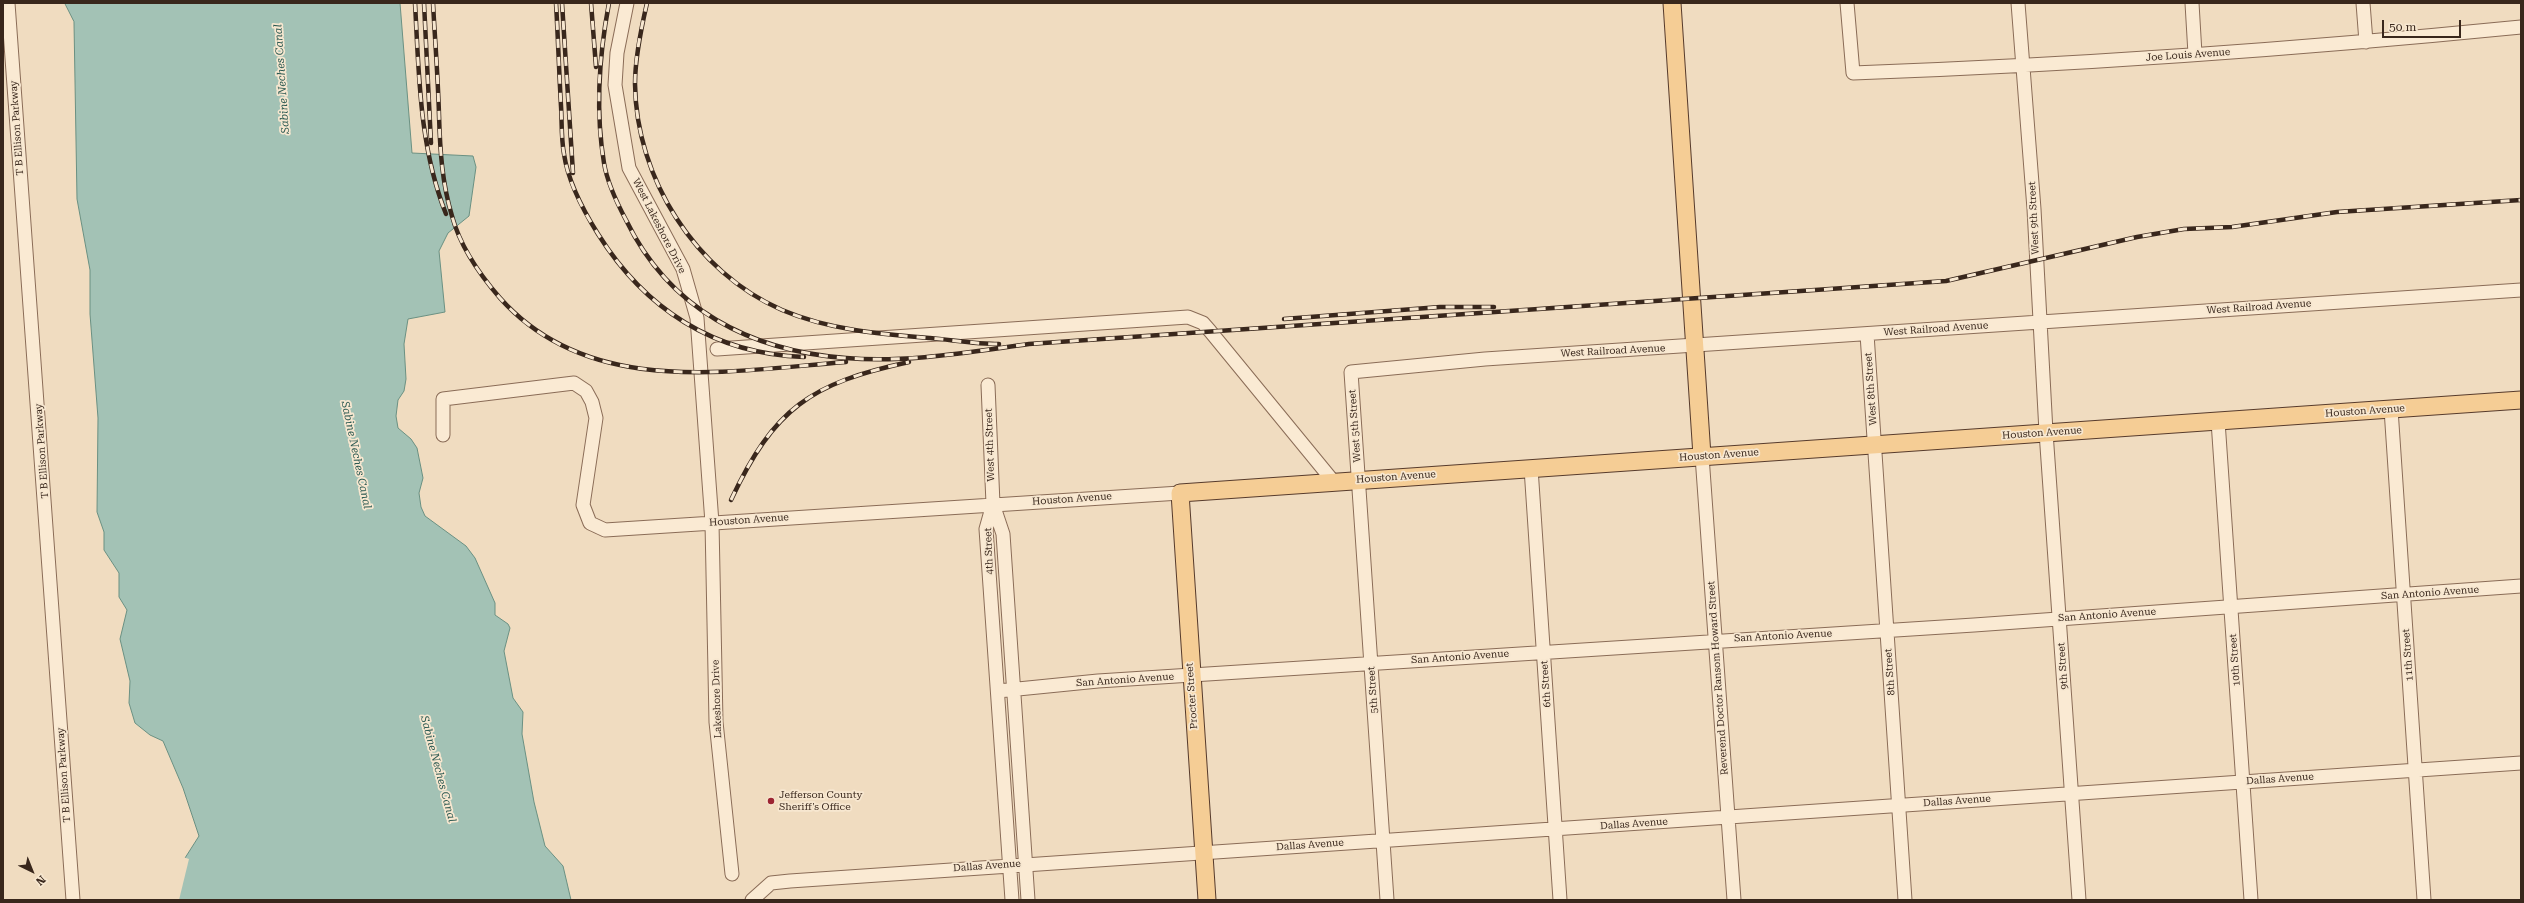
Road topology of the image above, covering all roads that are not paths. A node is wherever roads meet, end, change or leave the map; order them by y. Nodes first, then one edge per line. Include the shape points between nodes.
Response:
1 (8, 3) edge
2 (627, 3) edge
3 (1672, 3) edge
4 (1847, 3) edge
5 (2018, 3) edge
6 (2192, 3) edge
7 (2363, 3) edge
8 (2521, 26) edge
9 (7, 41) edge
10 (2366, 42) junction
11 (2195, 54) junction
12 (2022, 67) junction
13 (2521, 290) edge
14 (2039, 322) junction
15 (1867, 334) junction
16 (1695, 346) junction
17 (717, 349) dead end
18 (1351, 372) joint
19 (988, 385) dead end
20 (2521, 400) edge
21 (2391, 409) junction
22 (2218, 421) junction
23 (2046, 432) junction
24 (443, 435) dead end
25 (1874, 444) junction
26 (1702, 456) junction
27 (1531, 468) junction
28 (1358, 480) junction
29 (1333, 482) junction
30 (1180, 493) junction
31 (993, 504) junction
32 (712, 523) junction
33 (2521, 586) edge
34 (2404, 594) junction
35 (2231, 607) junction
36 (2060, 619) junction
37 (1887, 630) junction
38 (1716, 640) junction
39 (1543, 652) junction
40 (1371, 663) junction
41 (1190, 675) junction
42 (1014, 690) junction
43 (998, 691) junction
44 (2521, 763) edge
45 (2415, 770) junction
46 (2243, 782) junction
47 (2072, 793) junction
48 (1899, 805) junction
49 (1728, 818) junction
50 (1556, 829) junction
51 (1384, 840) junction
52 (1203, 852) junction
53 (1010, 864) junction
54 (1026, 864) junction
55 (732, 874) dead end
56 (72, 900) edge
57 (752, 900) edge
58 (1012, 900) edge
59 (1028, 900) edge
60 (1207, 900) edge
61 (1387, 900) edge
62 (1560, 900) edge
63 (1734, 900) edge
64 (1905, 900) edge
65 (2079, 900) edge
66 (2251, 900) edge
67 (2424, 900) edge

1 - 9 street, T B Ellison Parkway
2 - 32 street, West Lakeshore Drive via 616,53 615,85 621,123 629,168 683,269 697,318
3 - 16 main road
4 - 12 street, Joe Louis Avenue via 1853,73
5 - 12 street, West 9th Street
6 - 11 street
7 - 10 street
8 - 10 street, Joe Louis Avenue
9 - 56 street, T B Ellison Parkway
10 - 11 street, Joe Louis Avenue
11 - 12 street, Joe Louis Avenue
12 - 14 street, West 9th Street via 2034,209
13 - 14 street, West Railroad Avenue
14 - 15 street, West Railroad Avenue
14 - 23 street, West 9th Street
15 - 16 street, West Railroad Avenue
15 - 25 street, West 8th Street
16 - 18 street, West Railroad Avenue via 1485,358
16 - 26 main road
17 - 29 street via 1188,317 1203,323
18 - 28 street, West 5th Street
19 - 31 street, West 4th Street
20 - 21 main road, Houston Avenue
21 - 22 main road, Houston Avenue
21 - 34 street, 11th Street
22 - 23 main road, Houston Avenue
22 - 35 street, 10th Street
23 - 25 main road, Houston Avenue
23 - 36 street, 9th Street
24 - 32 street, Houston Avenue via 443,399 574,383 586,391 596,418 583,505 590,523 605,530
25 - 26 main road, Houston Avenue
25 - 37 street, 8th Street
26 - 27 main road, Houston Avenue
26 - 38 street, Reverend Doctor Ransom Howard Street
27 - 28 main road, Houston Avenue
27 - 39 street, 6th Street
28 - 29 main road, Houston Avenue
28 - 40 street, 5th Street
29 - 30 main road, Houston Avenue
30 - 31 street, Houston Avenue
30 - 41 main road, Procter Street
31 - 32 street, Houston Avenue
31 - 42 street, 4th Street via 1003,534
31 - 43 street, 4th Street via 986,529
32 - 55 street, Lakeshore Drive via 716,722
33 - 34 street, San Antonio Avenue
34 - 35 street, San Antonio Avenue
34 - 45 street, 11th Street
35 - 36 street, San Antonio Avenue
35 - 46 street, 10th Street
36 - 37 street, San Antonio Avenue
36 - 47 street, 9th Street
37 - 38 street, San Antonio Avenue
37 - 48 street, 8th Street
38 - 39 street, San Antonio Avenue
38 - 49 street, Reverend Doctor Ransom Howard Street
39 - 40 street, San Antonio Avenue
39 - 50 street, 6th Street
40 - 41 street, San Antonio Avenue
40 - 51 street, 5th Street
41 - 42 street, San Antonio Avenue
41 - 52 main road, Procter Street
42 - 43 street, San Antonio Avenue
42 - 54 street, 4th Street
43 - 53 street, 4th Street
44 - 45 street, Dallas Avenue
45 - 46 street, Dallas Avenue
45 - 67 street, 11th Street
46 - 47 street, Dallas Avenue
46 - 66 street, 10th Street
47 - 48 street, Dallas Avenue
47 - 65 street, 9th Street
48 - 49 street, Dallas Avenue
48 - 64 street, 8th Street
49 - 50 street, Dallas Avenue
49 - 63 street, Reverend Doctor Ransom Howard Street
50 - 51 street, Dallas Avenue
50 - 62 street, 6th Street
51 - 52 street, Dallas Avenue
51 - 61 street, 5th Street
52 - 54 street, Dallas Avenue
52 - 60 main road, Procter Street
53 - 54 street, Dallas Avenue
53 - 57 street, Dallas Avenue via 790,880 772,883
53 - 58 street, 4th Street
54 - 59 street, 4th Street

